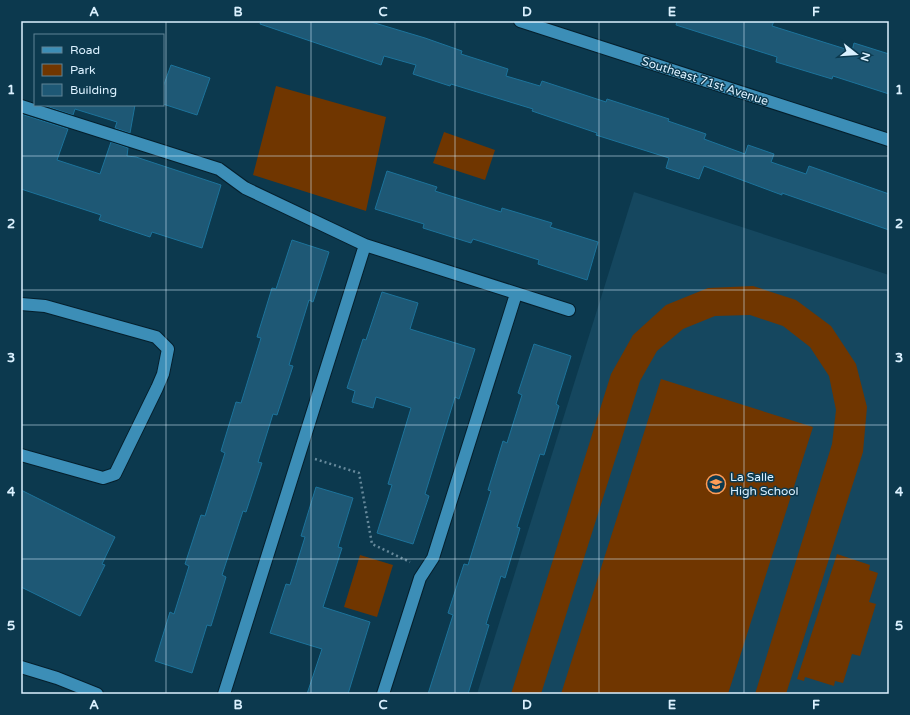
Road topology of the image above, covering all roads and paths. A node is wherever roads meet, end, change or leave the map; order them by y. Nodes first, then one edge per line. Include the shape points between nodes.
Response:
1 (520, 21) edge
2 (21, 106) edge
3 (889, 140) edge
4 (365, 245) junction
5 (516, 294) junction
6 (21, 304) edge
7 (569, 310) dead end
8 (299, 454) junction
9 (21, 455) edge
10 (426, 569) junction
11 (21, 667) edge
12 (97, 694) edge
13 (224, 694) edge
14 (383, 694) edge

1 - 3 street, Southeast 71st Avenue
2 - 4 street via 219,169 244,188
4 - 5 street
4 - 8 street
5 - 7 street
5 - 10 street via 433,558
6 - 9 street via 45,306 156,338 168,349 163,374 115,474 103,478
8 - 10 path via 360,473 372,544
8 - 13 street
10 - 14 street via 420,578
11 - 12 street

